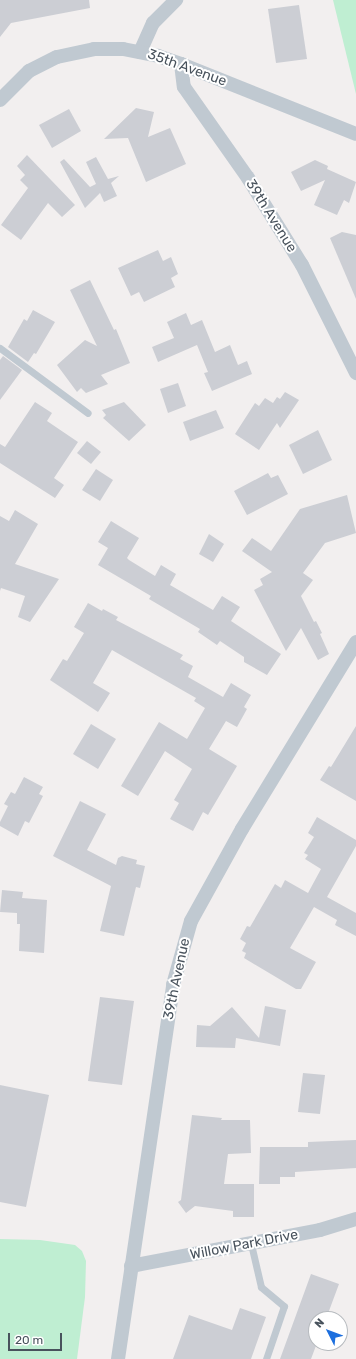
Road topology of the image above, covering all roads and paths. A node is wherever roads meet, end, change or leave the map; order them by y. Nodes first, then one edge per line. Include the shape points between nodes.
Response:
1 (176, 0) edge
2 (140, 52) junction
3 (181, 64) junction
4 (0, 100) edge
5 (356, 134) edge
6 (0, 348) edge
7 (356, 373) edge
8 (88, 413) dead end
9 (356, 642) edge
10 (356, 1219) edge
11 (251, 1244) junction
12 (131, 1266) junction
13 (118, 1359) edge
14 (266, 1359) edge

1 - 2 street via 153,22
2 - 3 street, 35th Avenue
2 - 4 street, 35th Avenue via 94,49 57,57 29,72
3 - 5 street, 35th Avenue
3 - 7 street, 39th Avenue via 184,87 248,178 302,265
6 - 8 lane
9 - 12 street, 39th Avenue via 242,829 191,921 173,985
10 - 11 street, Willow Park Drive via 320,1230
11 - 12 street, Willow Park Drive
11 - 14 lane via 261,1287 284,1306
12 - 13 street, 39th Avenue

